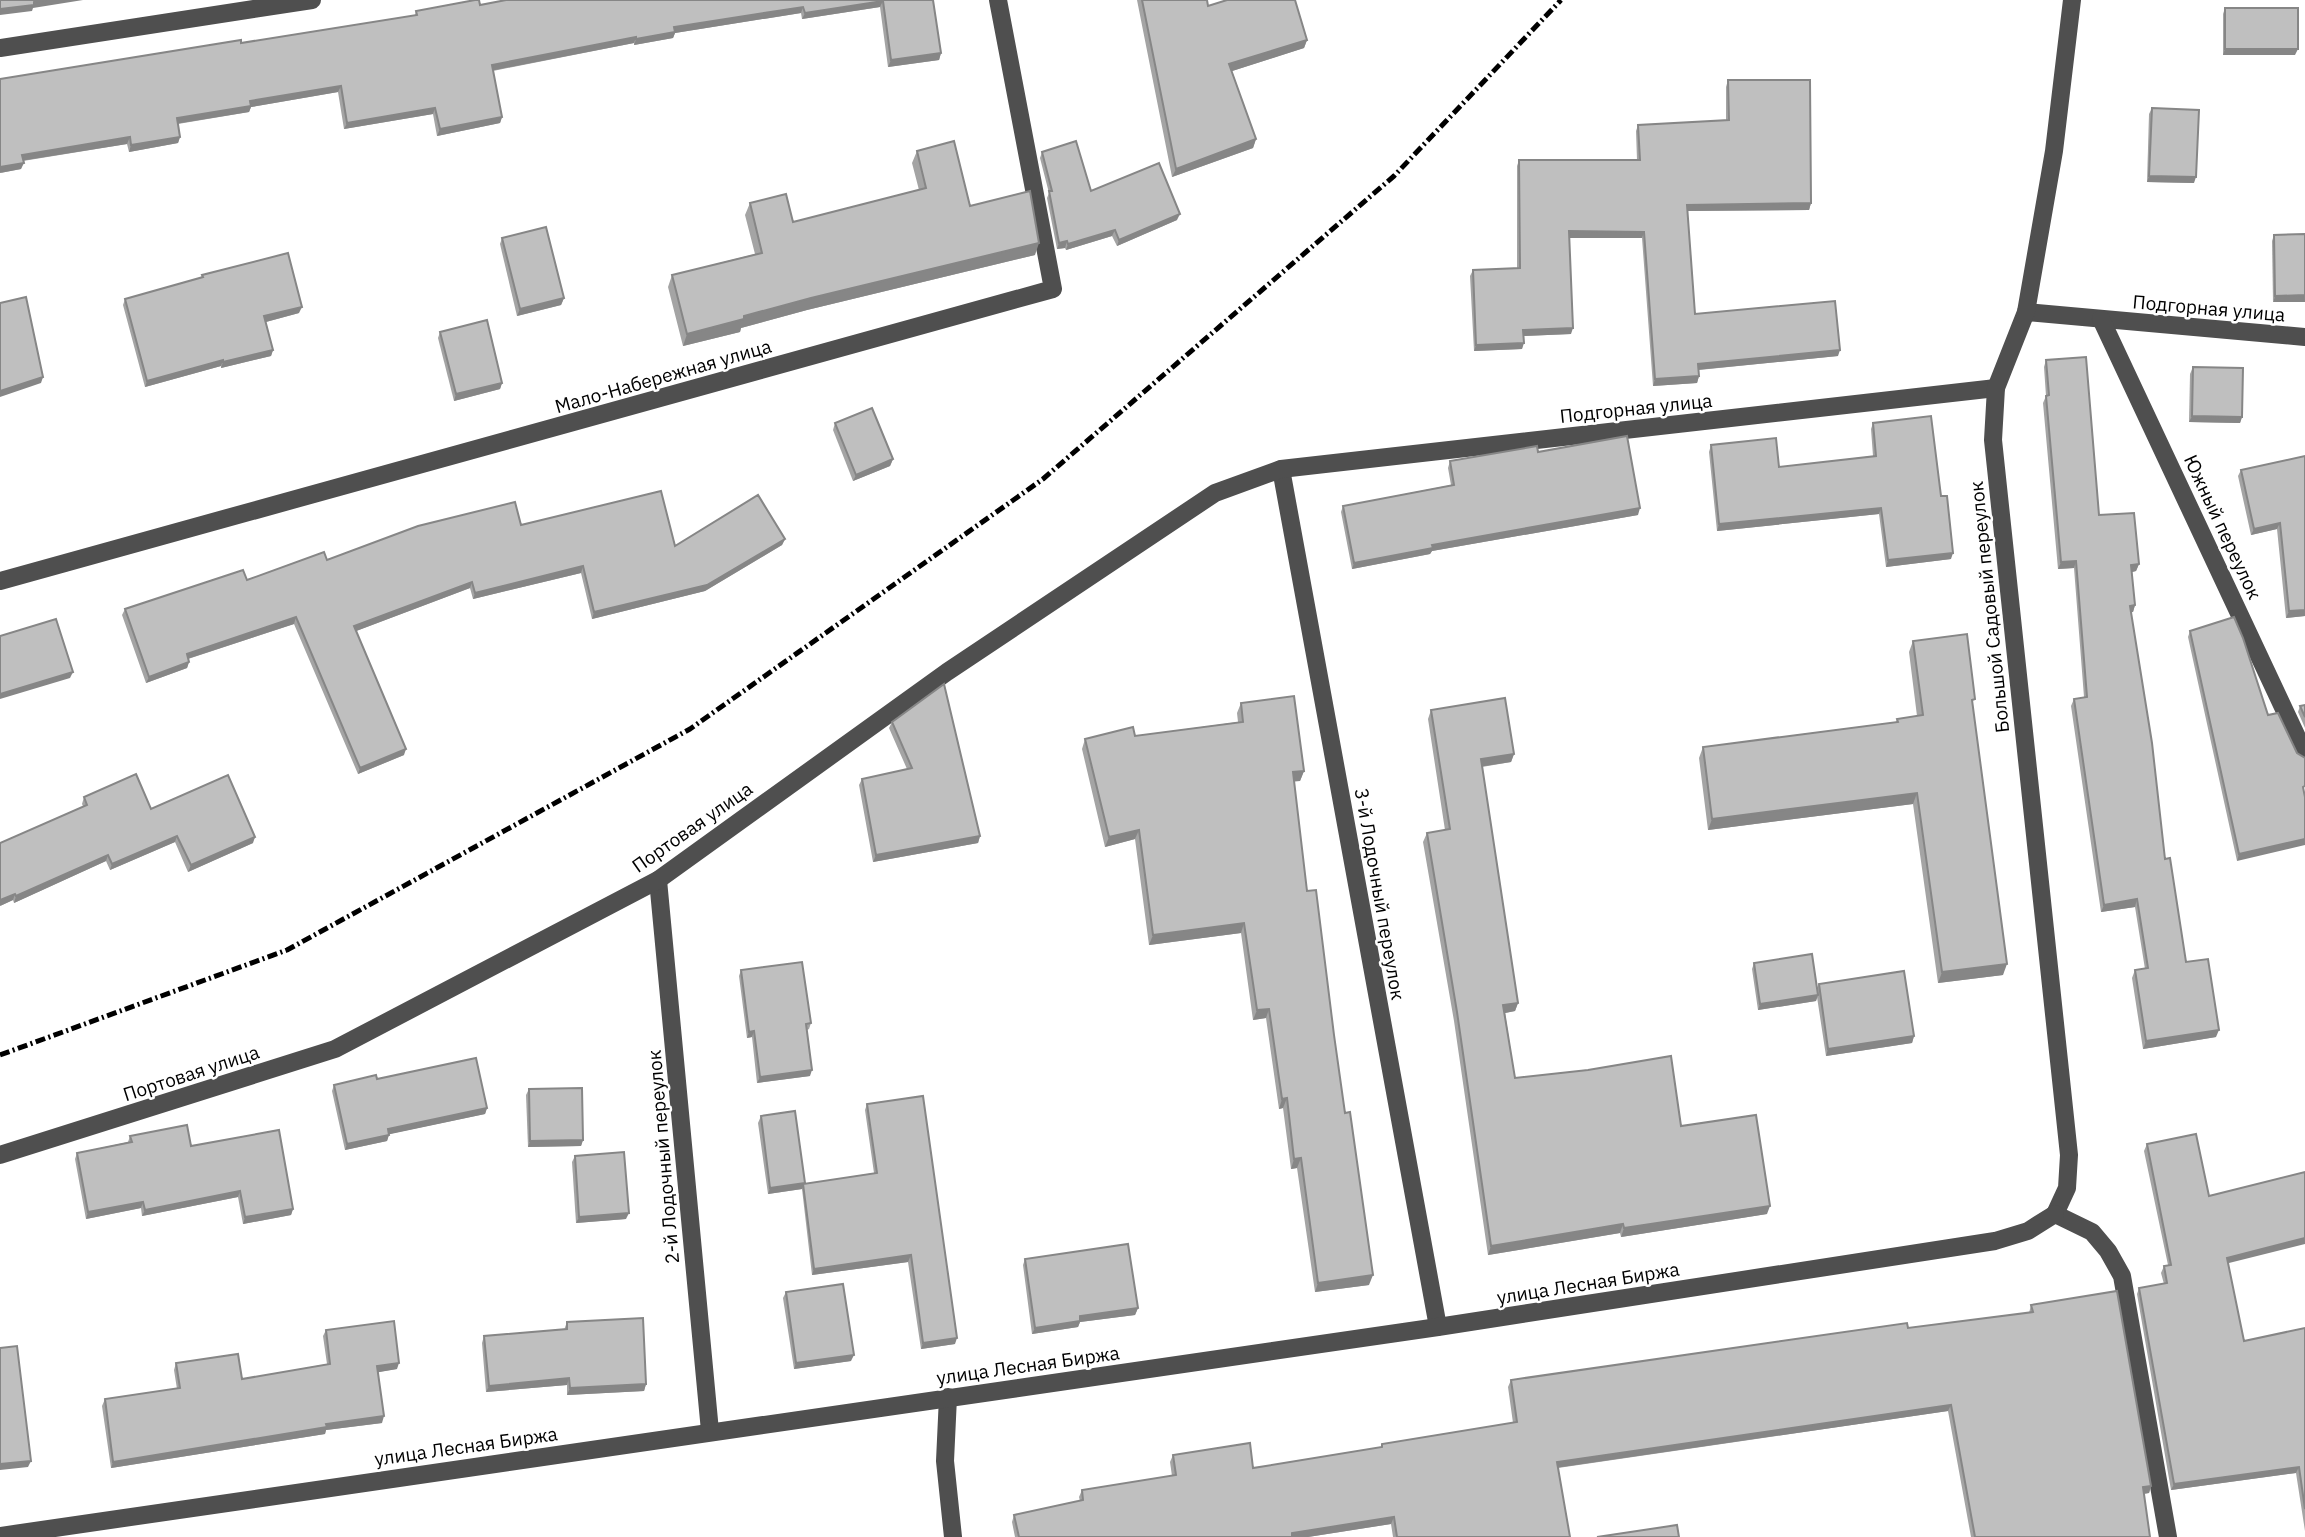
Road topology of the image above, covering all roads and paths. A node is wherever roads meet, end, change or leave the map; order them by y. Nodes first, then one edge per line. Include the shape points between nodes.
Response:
1 (313, 0) edge
2 (998, 0) edge
3 (2072, 0) edge
4 (0, 48) edge
5 (2026, 312) junction
6 (2101, 319) junction
7 (2305, 337) edge
8 (1996, 388) junction
9 (1281, 469) junction
10 (0, 581) edge
11 (2305, 754) edge
12 (658, 880) junction
13 (0, 1155) edge
14 (2055, 1214) junction
15 (1438, 1327) junction
16 (948, 1397) junction
17 (710, 1431) junction
18 (0, 1536) edge
19 (953, 1537) edge
20 (2168, 1537) edge

1 - 4 street
2 - 10 street, Мало-Набережная улица via 1053,289
3 - 5 street, Большой Садовый переулок via 2054,151
5 - 6 street, Подгорная улица
5 - 8 street, Большой Садовый переулок
6 - 7 street, Подгорная улица
6 - 11 street, Южный переулок
8 - 9 street, Подгорная улица
8 - 14 street, Большой Садовый переулок via 1993,440 2003,547 2069,1155 2067,1188
9 - 12 street, Портовая улица via 1203,500 947,672
9 - 15 street, 3-й Лодочный переулок
12 - 13 street, Портовая улица via 335,1049
12 - 17 street, 2-й Лодочный переулок
14 - 15 street, улица Лесная Биржа via 2028,1231 1995,1241
14 - 20 street via 2092,1232 2122,1276
15 - 16 street, улица Лесная Биржа
16 - 17 street, улица Лесная Биржа
16 - 19 street via 945,1461
17 - 18 street, улица Лесная Биржа

